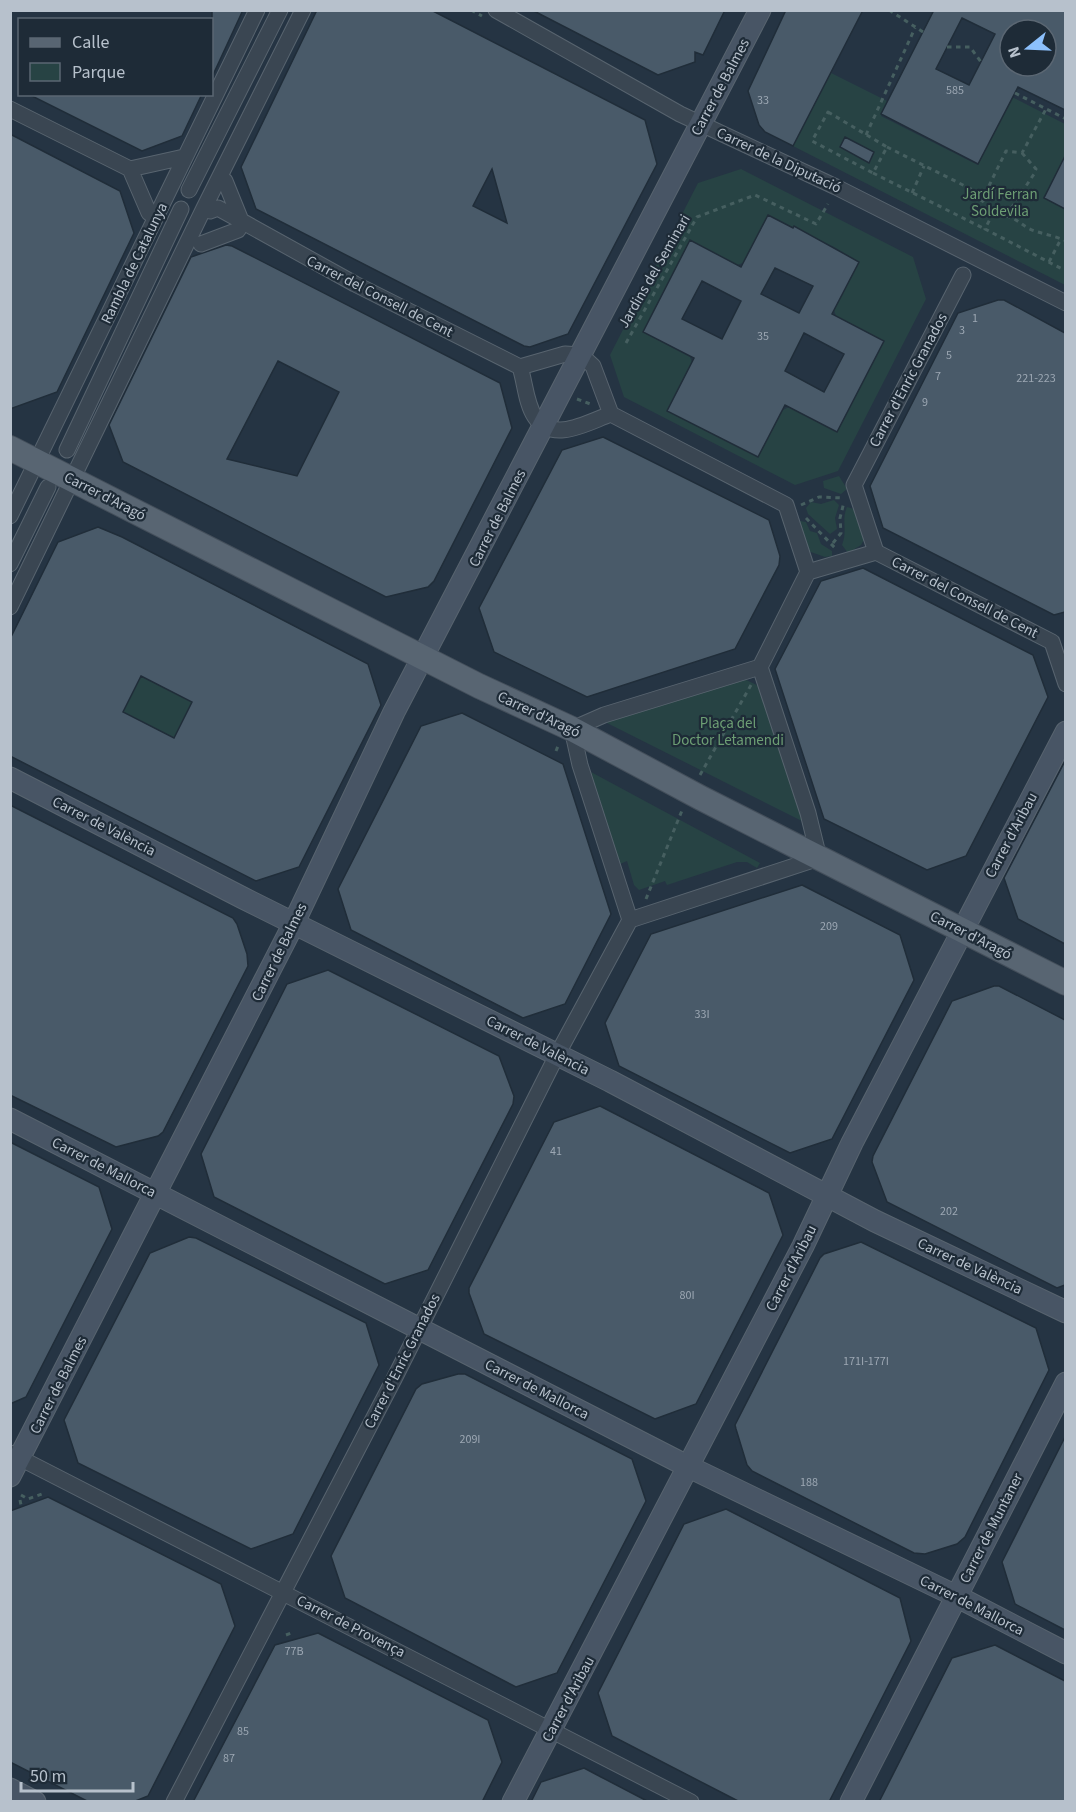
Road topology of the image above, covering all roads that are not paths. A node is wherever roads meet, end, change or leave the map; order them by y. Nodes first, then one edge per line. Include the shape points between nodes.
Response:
1 (257, 10) edge
2 (280, 10) edge
3 (303, 10) edge
4 (496, 10) edge
5 (760, 10) edge
6 (10, 109) edge
7 (700, 124) junction
8 (184, 157) junction
9 (130, 169) junction
10 (223, 182) junction
11 (189, 190) dead end
12 (181, 209) dead end
13 (210, 211) dead end
14 (149, 213) dead end
15 (242, 223) junction
16 (201, 244) dead end
17 (963, 275) dead end
18 (1065, 303) edge
19 (587, 360) junction
20 (522, 375) junction
21 (611, 414) junction
22 (544, 426) junction
23 (10, 448) edge
24 (67, 450) dead end
25 (37, 461) junction
26 (72, 479) junction
27 (48, 487) dead end
28 (10, 516) edge
29 (876, 552) junction
30 (10, 564) edge
31 (808, 572) junction
32 (10, 607) edge
33 (1059, 640) edge
34 (424, 658) junction
35 (760, 667) junction
36 (1065, 684) edge
37 (1065, 732) edge
38 (562, 742) junction
39 (10, 778) edge
40 (819, 858) junction
41 (630, 920) junction
42 (294, 923) junction
43 (961, 930) junction
44 (1065, 983) edge
45 (557, 1055) junction
46 (10, 1119) edge
47 (157, 1194) junction
48 (826, 1196) junction
49 (1065, 1312) edge
50 (418, 1329) junction
51 (1065, 1383) edge
52 (14, 1463) edge
53 (687, 1466) junction
54 (281, 1592) junction
55 (956, 1596) junction
56 (1065, 1653) edge
57 (552, 1729) junction
58 (10, 1789) edge
59 (35, 1802) edge
60 (174, 1802) edge
61 (513, 1802) edge
62 (691, 1802) edge
63 (851, 1802) edge

1 - 8 street, Rambla de Catalunya
2 - 11 street
3 - 10 street
4 - 7 street, Carrer de la Diputació
5 - 7 main road, Carrer de Balmes
6 - 9 street
7 - 18 street, Carrer de la Diputació via 836,186
7 - 19 main road, Carrer de Balmes
8 - 9 street
8 - 25 street, Rambla de Catalunya
9 - 14 street
10 - 15 street
10 - 26 street
12 - 24 street, Rambla de Catalunya
13 - 15 street, Carrer del Consell de Cent via 218,208
15 - 16 street via 238,230
15 - 20 street, Carrer del Consell de Cent
17 - 29 street, Carrer d'Enric Granados via 849,492
19 - 20 street via 565,354
19 - 21 street
19 - 22 main road, Carrer de Balmes
20 - 22 street via 534,416
21 - 22 street via 561,432
21 - 31 street via 791,508
22 - 34 main road, Carrer de Balmes
23 - 25 main road, Carrer d'Aragó
25 - 26 main road, Carrer d'Aragó
25 - 28 street, Rambla de Catalunya
26 - 32 street
26 - 34 main road, Carrer d'Aragó
27 - 30 street
29 - 31 street, Carrer del Consell de Cent
29 - 33 street, Carrer del Consell de Cent
31 - 35 street
33 - 36 street, Carrer del Consell de Cent
34 - 38 main road, Carrer d'Aragó
34 - 42 main road, Carrer de Balmes via 394,712
35 - 38 street via 604,715
35 - 40 street
37 - 43 main road, Carrer d'Aribau
38 - 40 main road, Carrer d'Aragó
38 - 41 street via 580,765
39 - 42 main road, Carrer de València
40 - 41 street
40 - 43 main road, Carrer d'Aragó
41 - 45 street, Carrer d'Enric Granados
42 - 45 main road, Carrer de València
42 - 47 main road, Carrer de Balmes
43 - 44 main road, Carrer d'Aragó
43 - 48 main road, Carrer d'Aribau
45 - 48 main road, Carrer de València
45 - 50 street, Carrer d'Enric Granados
46 - 47 main road, Carrer de Mallorca
47 - 50 main road, Carrer de Mallorca
47 - 52 main road, Carrer de Balmes
48 - 49 main road, Carrer de València
48 - 53 main road, Carrer d'Aribau
50 - 53 main road, Carrer de Mallorca
50 - 54 street, Carrer d'Enric Granados
51 - 55 main road, Carrer de Muntaner
52 - 54 street, Carrer de Provença
53 - 55 main road, Carrer de Mallorca
53 - 57 main road, Carrer d'Aribau
54 - 57 street, Carrer de Provença
54 - 60 street, Carrer d'Enric Granados
55 - 56 main road, Carrer de Mallorca
55 - 63 main road, Carrer de Muntaner
57 - 61 main road, Carrer d'Aribau
57 - 62 street, Carrer de Provença
58 - 59 main road

